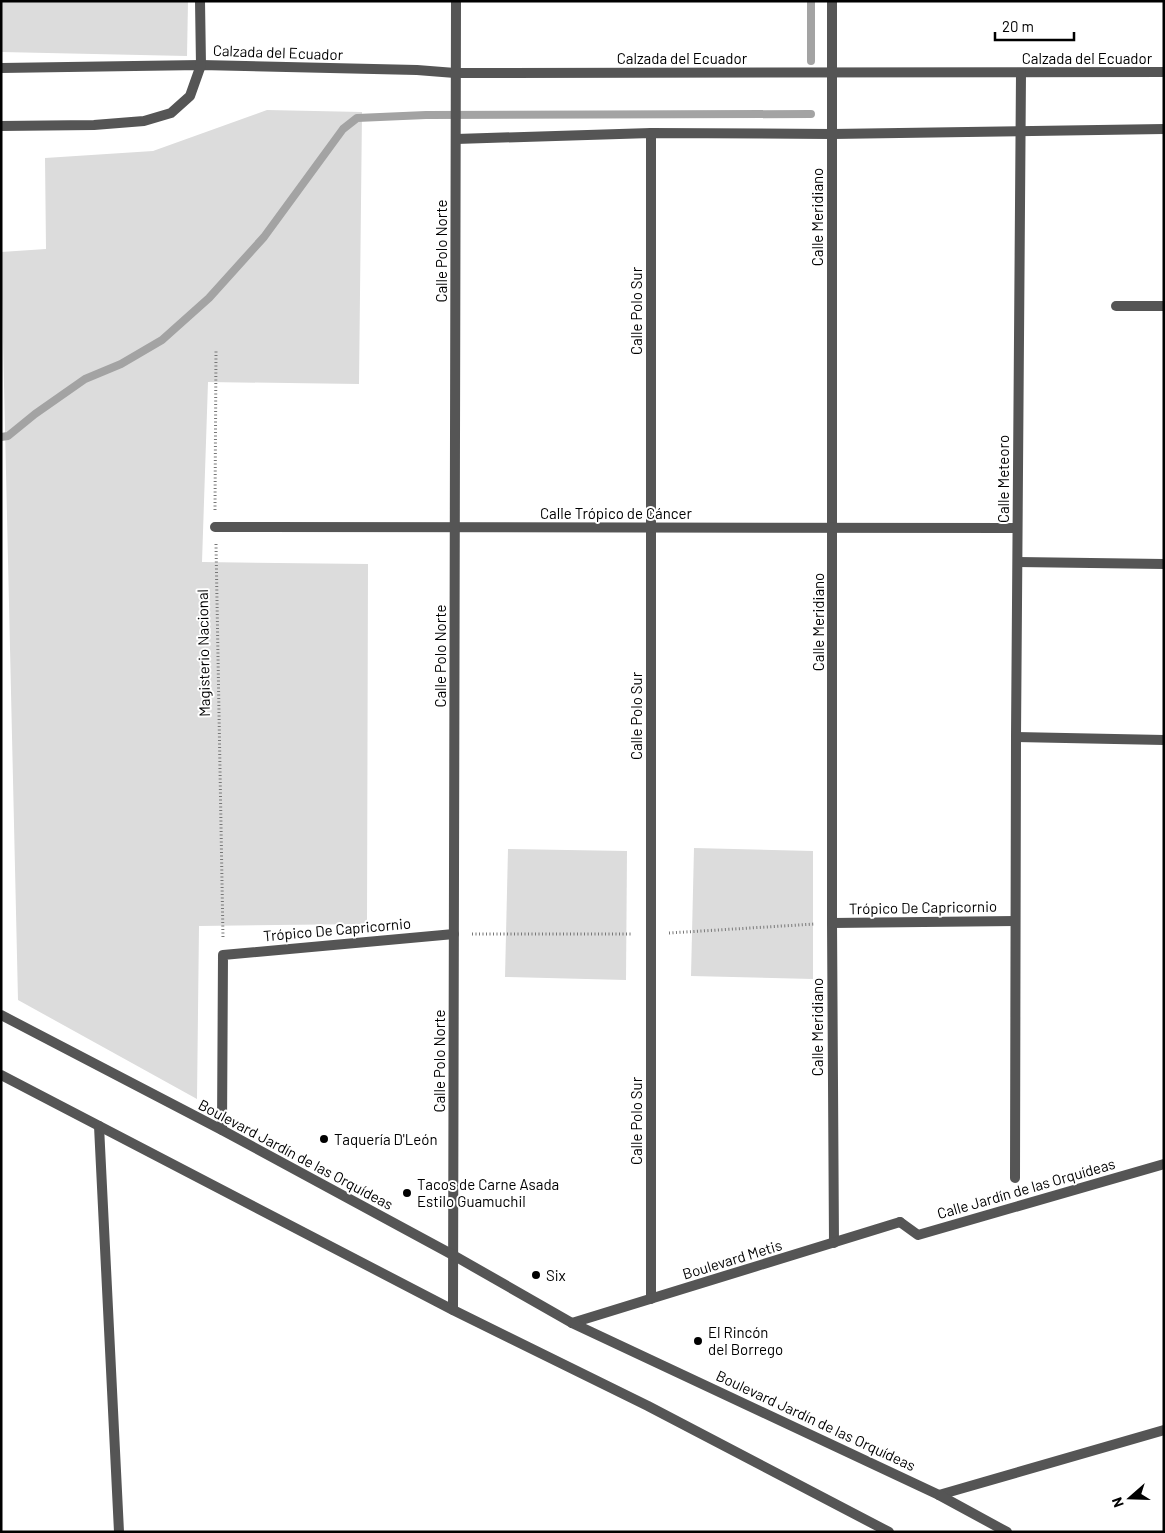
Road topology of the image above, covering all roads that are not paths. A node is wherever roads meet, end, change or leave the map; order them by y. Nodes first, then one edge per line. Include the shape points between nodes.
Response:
1 (200, 1) edge
2 (456, 1) edge
3 (832, 1) edge
4 (201, 65) junction
5 (1, 68) edge
6 (832, 72) junction
7 (1164, 72) edge
8 (455, 73) junction
9 (1021, 73) junction
10 (1, 126) edge
11 (1164, 129) edge
12 (1020, 131) junction
13 (651, 133) junction
14 (832, 134) junction
15 (456, 139) junction
16 (1116, 306) dead end
17 (1164, 306) edge
18 (215, 527) road end
19 (455, 528) junction
20 (651, 528) junction
21 (833, 528) junction
22 (1017, 528) junction
23 (1018, 562) junction
24 (1164, 564) edge
25 (1016, 737) junction
26 (1164, 740) edge
27 (1015, 921) junction
28 (832, 923) junction
29 (454, 934) junction
30 (1, 1015) edge
31 (1, 1075) edge
32 (98, 1126) junction
33 (222, 1130) junction
34 (1164, 1164) edge
35 (1015, 1178) dead end
36 (900, 1222) joint
37 (834, 1243) junction
38 (453, 1255) junction
39 (651, 1299) junction
40 (453, 1310) junction
41 (572, 1323) junction
42 (1164, 1430) edge
43 (939, 1495) junction
44 (119, 1532) edge
45 (889, 1532) edge
46 (1007, 1532) edge

1 - 4 street
2 - 8 street, Calle Polo Norte
3 - 6 street, Calle Meridiano
4 - 5 street, Calzada del Ecuador
4 - 8 street, Calzada del Ecuador
4 - 10 street, Calzada del Ecuador via 190,96 171,113 144,121 94,125
6 - 8 street, Calzada del Ecuador
6 - 9 street, Calzada del Ecuador
6 - 14 street, Calle Meridiano
7 - 9 street, Calzada del Ecuador
8 - 15 street, Calle Polo Norte
9 - 12 street, Calle Meteoro
11 - 12 street
12 - 14 street
12 - 22 street, Calle Meteoro
13 - 14 street
13 - 15 street
13 - 20 street, Calle Polo Sur
14 - 21 street, Calle Meridiano
15 - 19 street, Calle Polo Norte
16 - 17 street
18 - 19 street, Calle Trópico de Cáncer
19 - 20 street, Calle Trópico de Cáncer
19 - 29 street, Calle Polo Norte
20 - 21 street, Calle Trópico de Cáncer
20 - 39 street, Calle Polo Sur
21 - 22 street, Calle Trópico de Cáncer
21 - 28 street, Calle Meridiano
22 - 23 street, Calle Meteoro
23 - 24 street
23 - 25 street, Calle Meteoro
25 - 26 street
25 - 27 street, Calle Meteoro
27 - 28 street, Trópico De Capricornio
27 - 35 street, Calle Meteoro
28 - 37 street, Calle Meridiano
29 - 33 street, Trópico De Capricornio via 223,955
29 - 38 street, Calle Polo Norte
30 - 33 street, Boulevard Jardín de las Orquídeas
31 - 32 street
32 - 40 street
32 - 44 street
33 - 38 street, Boulevard Jardín de las Orquídeas
34 - 36 street, Calle Jardín de las Orquídeas via 918,1235
36 - 37 street, Boulevard Metis
37 - 39 street, Boulevard Metis
38 - 40 street, Calle Polo Norte
38 - 41 street, Boulevard Jardín de las Orquídeas
39 - 41 street, Boulevard Metis
40 - 45 street via 648,1406
41 - 43 street, Boulevard Jardín de las Orquídeas
42 - 43 street
43 - 46 street, Boulevard Jardín de las Orquídeas

